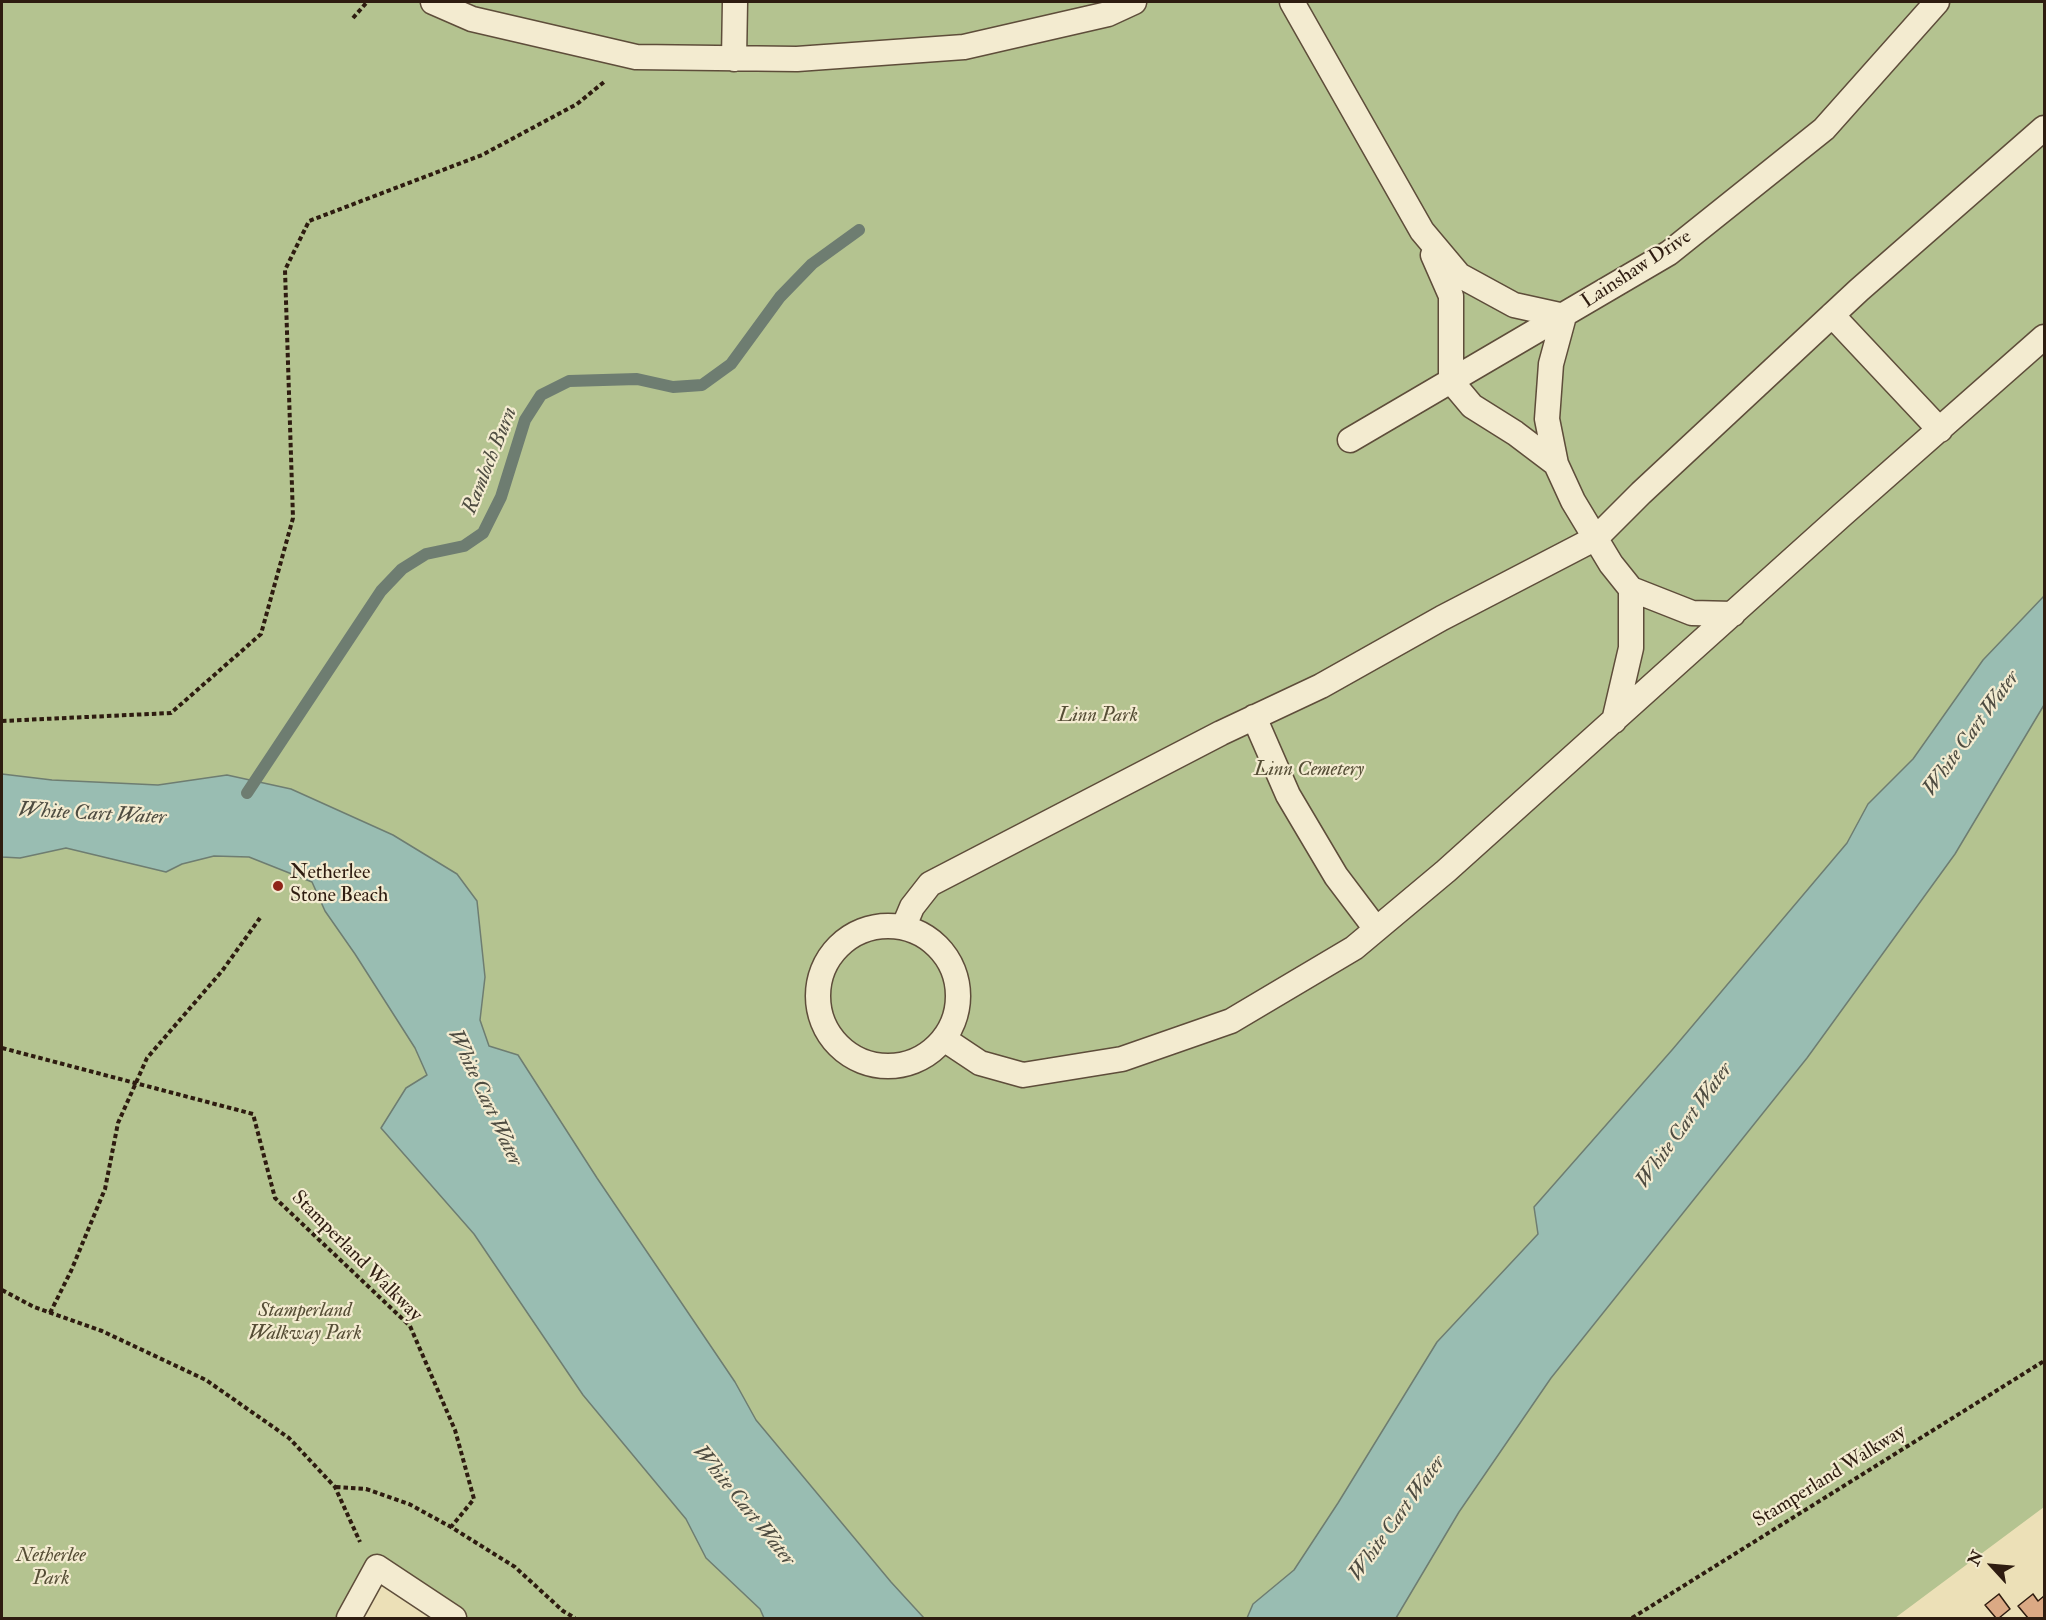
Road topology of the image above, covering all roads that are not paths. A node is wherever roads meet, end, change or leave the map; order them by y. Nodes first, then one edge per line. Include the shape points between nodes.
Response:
1 (433, 2) edge
2 (735, 2) edge
3 (1134, 2) edge
4 (1292, 2) edge
5 (1937, 2) edge
6 (734, 58) junction
7 (2044, 128) edge
8 (1422, 231) junction
9 (1832, 315) junction
10 (1564, 316) junction
11 (2044, 337) edge
12 (1451, 381) junction
13 (1940, 430) junction
14 (1350, 440) dead end
15 (1556, 464) junction
16 (1596, 538) junction
17 (1631, 589) junction
18 (1733, 614) junction
19 (1254, 717) junction
20 (1614, 721) junction
21 (904, 927) junction
22 (1376, 929) junction
23 (944, 1040) junction
24 (349, 1618) edge
25 (454, 1618) edge

1 - 6 lane via 472,19 636,57
2 - 6 lane
3 - 6 lane via 1108,14 964,47 797,59
4 - 8 lane
5 - 10 lane, Lainshaw Drive via 1824,129 1669,253
7 - 9 lane
8 - 10 lane via 1459,275 1514,305
8 - 12 lane via 1450,296
9 - 13 lane
9 - 16 lane
10 - 12 lane, Lainshaw Drive
10 - 15 lane via 1551,364 1547,419
11 - 13 lane
12 - 14 lane, Lainshaw Drive
12 - 15 lane via 1472,406
13 - 18 lane
15 - 16 lane
16 - 17 lane
16 - 19 lane via 1322,686
17 - 18 lane via 1692,613
17 - 20 lane via 1631,648
18 - 20 lane
19 - 21 lane via 930,884 912,907
19 - 22 lane via 1288,795 1336,876
20 - 22 lane
21 - 23 lane via 926,935 943,951 955,972 959,996 955,1019
21 - 23 lane via 880,925 858,932 839,945 825,964 819,985 819,1008 827,1030 840,1048 881,1066 904,1065 926,1055
22 - 23 lane via 1354,948 1231,1021 1122,1059 1023,1074 980,1063
24 - 25 lane via 377,1567

